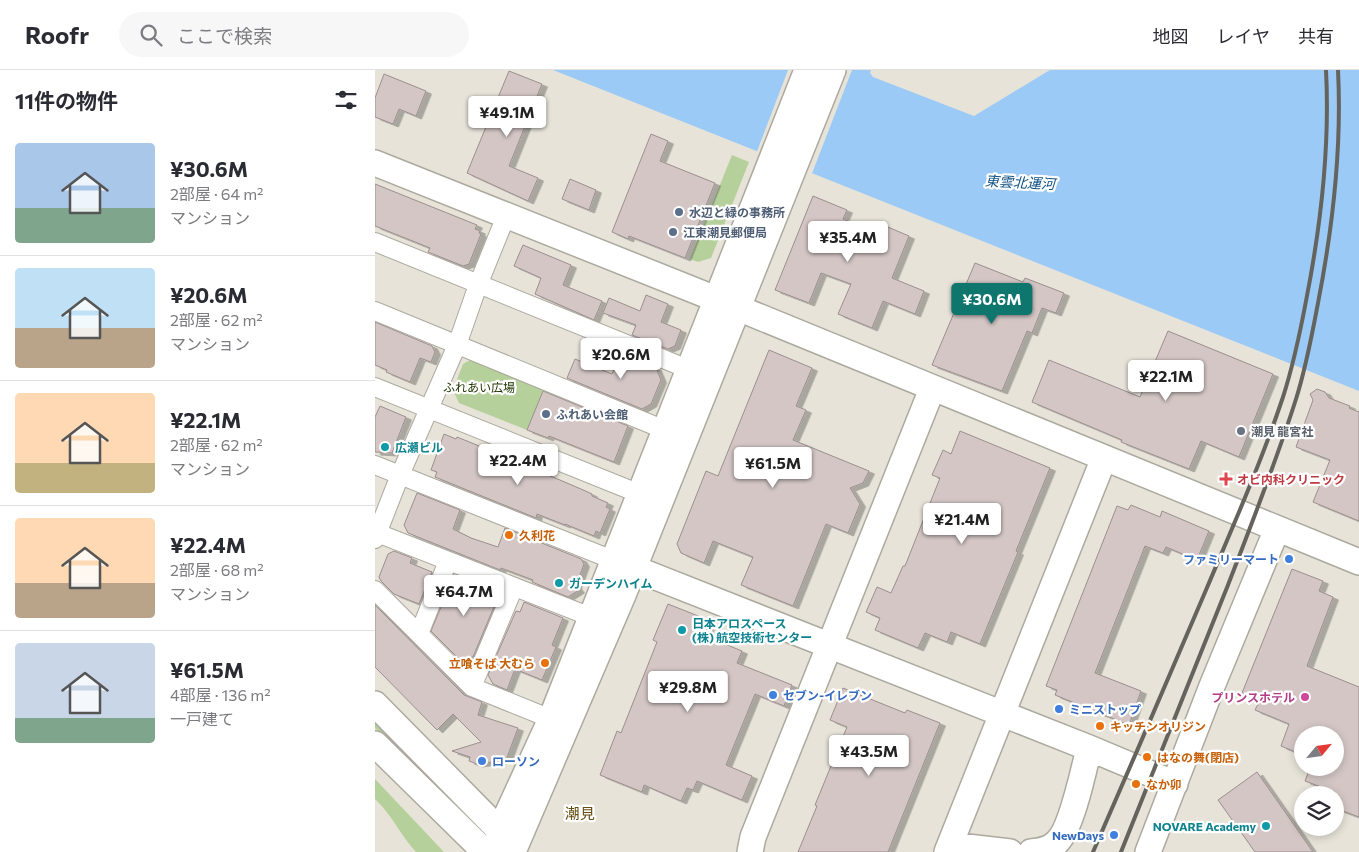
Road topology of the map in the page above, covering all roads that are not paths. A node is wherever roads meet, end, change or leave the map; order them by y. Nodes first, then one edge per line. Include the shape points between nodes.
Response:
1 (807, 70) edge
2 (833, 70) edge
3 (375, 164) edge
4 (772, 190) junction
5 (506, 216) junction
6 (375, 242) edge
7 (478, 284) junction
8 (727, 304) junction
9 (375, 311) edge
10 (457, 345) junction
11 (688, 368) junction
12 (375, 387) edge
13 (932, 389) junction
14 (428, 409) junction
15 (665, 430) junction
16 (1104, 458) junction
17 (375, 464) edge
18 (400, 475) junction
19 (640, 494) junction
20 (1277, 529) junction
21 (376, 534) edge
22 (448, 561) junction
23 (1359, 562) edge
24 (623, 564) junction
25 (514, 587) junction
26 (375, 590) edge
27 (591, 617) junction
28 (419, 634) junction
29 (830, 645) junction
30 (472, 687) junction
31 (375, 704) edge
32 (1003, 714) junction
33 (551, 719) junction
34 (375, 744) edge
35 (1089, 748) junction
36 (1175, 784) junction
37 (508, 847) edge
38 (949, 848) edge
39 (485, 852) edge
40 (750, 852) edge
41 (1010, 852) edge
42 (1031, 852) edge
43 (1148, 852) edge

1 - 4 street
2 - 4 street
3 - 5 street
4 - 8 street
5 - 7 street
5 - 8 street
6 - 7 street
7 - 10 street
7 - 11 street
8 - 11 street
8 - 13 street
8 - 24 street
9 - 10 street
10 - 14 street
10 - 15 street
11 - 15 street
12 - 14 street
13 - 16 street
13 - 29 street
14 - 18 street
14 - 19 street
15 - 19 street
16 - 20 street
16 - 32 street
17 - 18 street
18 - 21 street
18 - 24 street
19 - 24 street
20 - 23 street
20 - 36 street
21 - 22 street
22 - 25 street
22 - 28 street
24 - 27 street
24 - 29 street
24 - 37 street
25 - 27 street
25 - 30 street
26 - 28 street
27 - 33 street
28 - 30 street
29 - 32 street
29 - 40 street
30 - 33 street
31 - 37 street
32 - 35 street
32 - 38 street
33 - 37 street
34 - 39 street
35 - 36 street
35 - 42 street via 1062,837 1049,848
36 - 43 street
38 - 41 street

